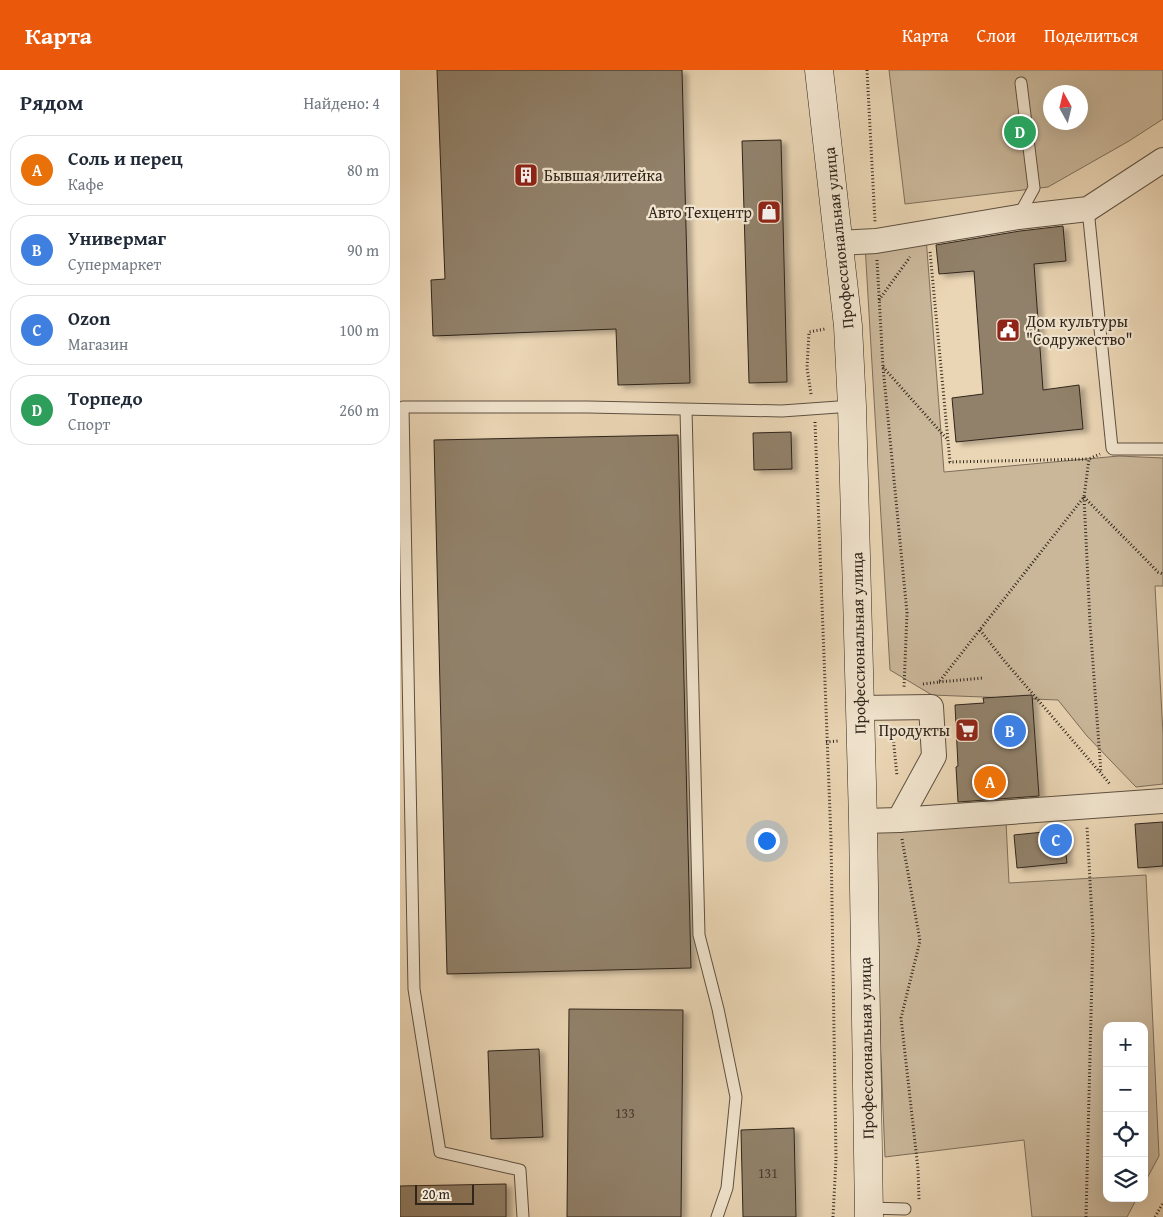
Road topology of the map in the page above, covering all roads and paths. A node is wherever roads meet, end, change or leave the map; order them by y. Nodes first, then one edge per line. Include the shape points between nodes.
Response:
1 (819, 70) edge
2 (867, 70) edge
3 (1021, 83) dead end
4 (1163, 160) edge
5 (1088, 209) junction
6 (1018, 217) junction
7 (928, 232) junction
8 (876, 241) junction
9 (838, 243) junction
10 (879, 300) junction
11 (880, 322) junction
12 (848, 326) junction
13 (883, 367) junction
14 (852, 406) junction
15 (813, 409) junction
16 (686, 410) junction
17 (948, 439) junction
18 (1112, 448) junction
19 (1163, 449) edge
20 (1089, 459) junction
21 (1084, 497) junction
22 (1163, 574) edge
23 (980, 630) junction
24 (983, 678) dead end
25 (939, 682) junction
26 (921, 684) dead end
27 (913, 685) dead end
28 (902, 697) junction
29 (860, 708) junction
30 (1101, 773) junction
31 (898, 779) dead end
32 (1163, 801) edge
33 (1128, 804) junction
34 (1086, 807) junction
35 (899, 820) junction
36 (863, 821) junction
37 (1163, 1203) edge
38 (919, 1207) dead end
39 (905, 1209) dead end
40 (869, 1212) edge
41 (523, 1217) edge
42 (717, 1217) edge
43 (834, 1217) edge
44 (1086, 1217) edge
45 (1155, 1217) edge

1 - 9 main road, Профессиональная улица
2 - 8 path
3 - 6 lane via 1034,188
4 - 5 street
5 - 6 street
5 - 18 lane
6 - 7 street
7 - 8 street
7 - 10 path
7 - 17 path
8 - 9 street
8 - 10 path
9 - 12 main road, Профессиональная улица
10 - 11 path
11 - 12 path
11 - 13 path
12 - 14 main road, Профессиональная улица
12 - 15 path via 809,332 807,368
13 - 17 path
13 - 28 path via 907,613
14 - 15 lane
14 - 29 main road, Профессиональная улица
15 - 16 lane
15 - 43 path via 831,839
16 - 41 lane via 403,407 414,990 440,1152 520,1170
16 - 42 lane via 699,935 736,1097 727,1188
17 - 20 path via 950,462
18 - 19 lane
18 - 20 path
20 - 21 path
21 - 22 path
21 - 23 path
21 - 30 path
23 - 25 path
23 - 30 path
24 - 25 path
25 - 26 path
27 - 28 path
28 - 29 street
28 - 31 path via 893,736
28 - 35 street via 931,707 934,756
29 - 36 main road, Профессиональная улица
30 - 33 path
32 - 33 street
33 - 34 street
34 - 35 street
34 - 44 path via 1093,935
35 - 36 street
35 - 38 path via 920,941 901,1018 918,1169
36 - 40 main road, Профессиональная улица
37 - 45 path
39 - 40 lane

